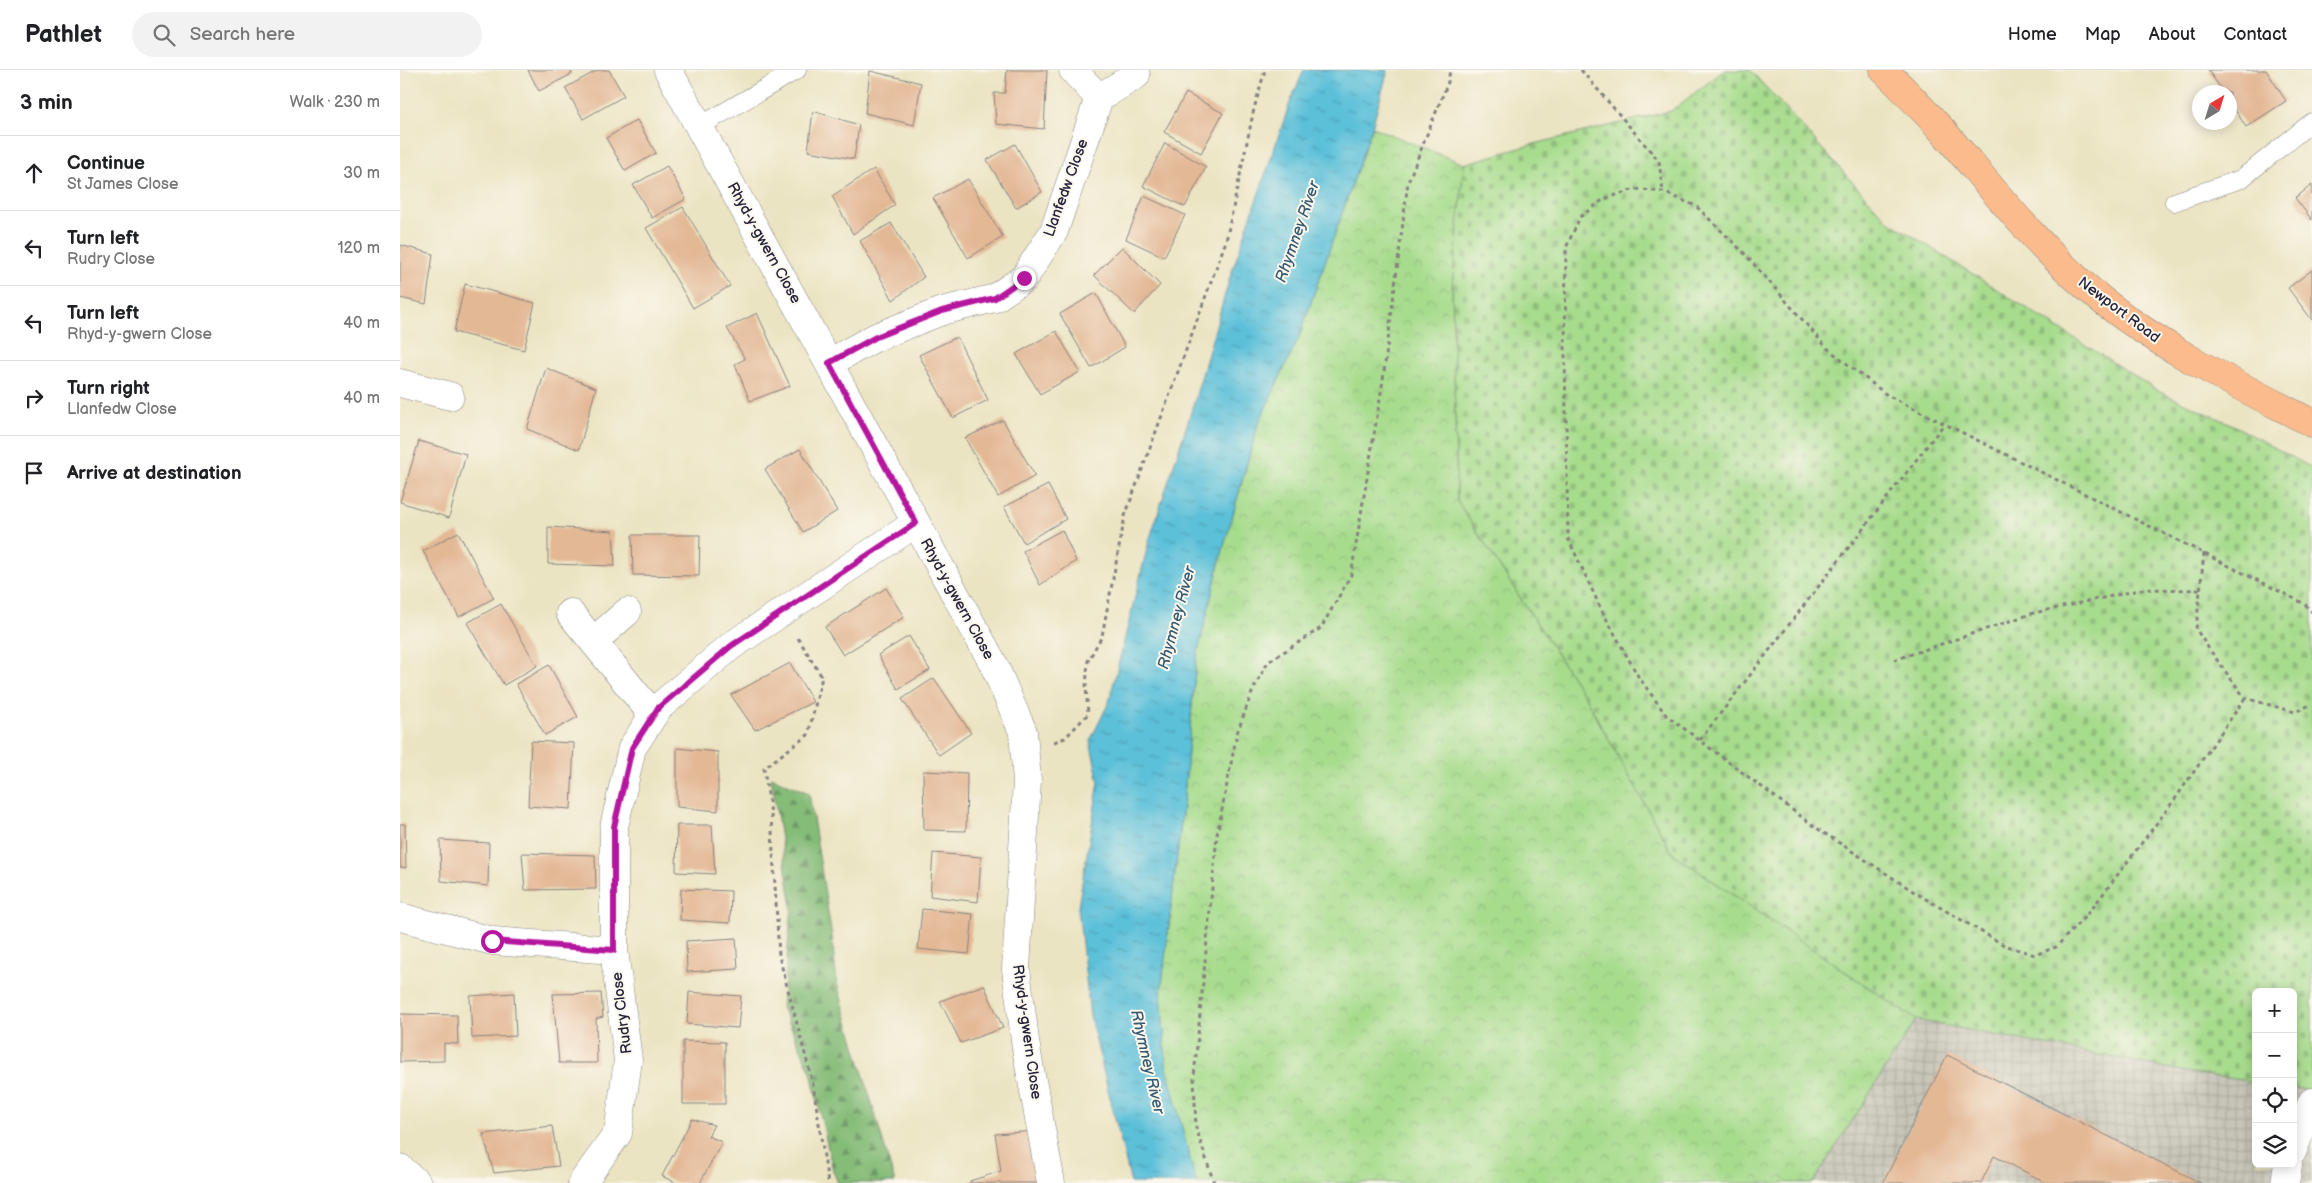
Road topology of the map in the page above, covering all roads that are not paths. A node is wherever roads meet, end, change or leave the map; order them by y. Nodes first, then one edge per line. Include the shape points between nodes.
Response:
1 (668, 70) edge
2 (797, 70) edge
3 (1072, 70) edge
4 (1884, 70) edge
5 (1900, 70) edge
6 (1136, 75) dead end
7 (1099, 98) junction
8 (2312, 122) edge
9 (700, 126) junction
10 (1941, 129) junction
11 (2174, 202) dead end
12 (829, 363) junction
13 (400, 383) edge
14 (450, 396) dead end
15 (2312, 422) edge
16 (916, 523) junction
17 (627, 612) dead end
18 (570, 613) dead end
19 (594, 642) junction
20 (653, 714) junction
21 (400, 917) edge
22 (614, 950) junction
23 (2312, 1102) edge
24 (2297, 1140) edge
25 (400, 1168) edge
26 (2287, 1168) edge
27 (417, 1183) edge
28 (582, 1183) edge
29 (1051, 1183) edge
30 (2285, 1183) edge

1 - 9 street, Rhyd-y-gwern Close
2 - 9 lane
3 - 7 street
4 - 10 main road, Newport Road
5 - 10 main road, Newport Road
6 - 7 street
7 - 12 street, Llanfedw Close via 1054,231 1024,278 995,298 942,311 876,337
8 - 11 lane via 2241,179
9 - 12 street, Rhyd-y-gwern Close
10 - 15 main road, Newport Road via 2036,237 2102,300 2165,344
12 - 16 street, Rhyd-y-gwern Close
13 - 14 street
16 - 20 street, Rudry Close via 731,646
16 - 29 street, Rhyd-y-gwern Close via 994,665 1023,732 1027,781 1016,969 1026,1048
17 - 19 street
18 - 19 street
19 - 20 street
20 - 22 street, Rudry Close via 632,748 614,827
21 - 22 street via 492,941
22 - 28 street, Rudry Close via 628,1060 618,1133
23 - 24 street
25 - 27 street
26 - 30 street

